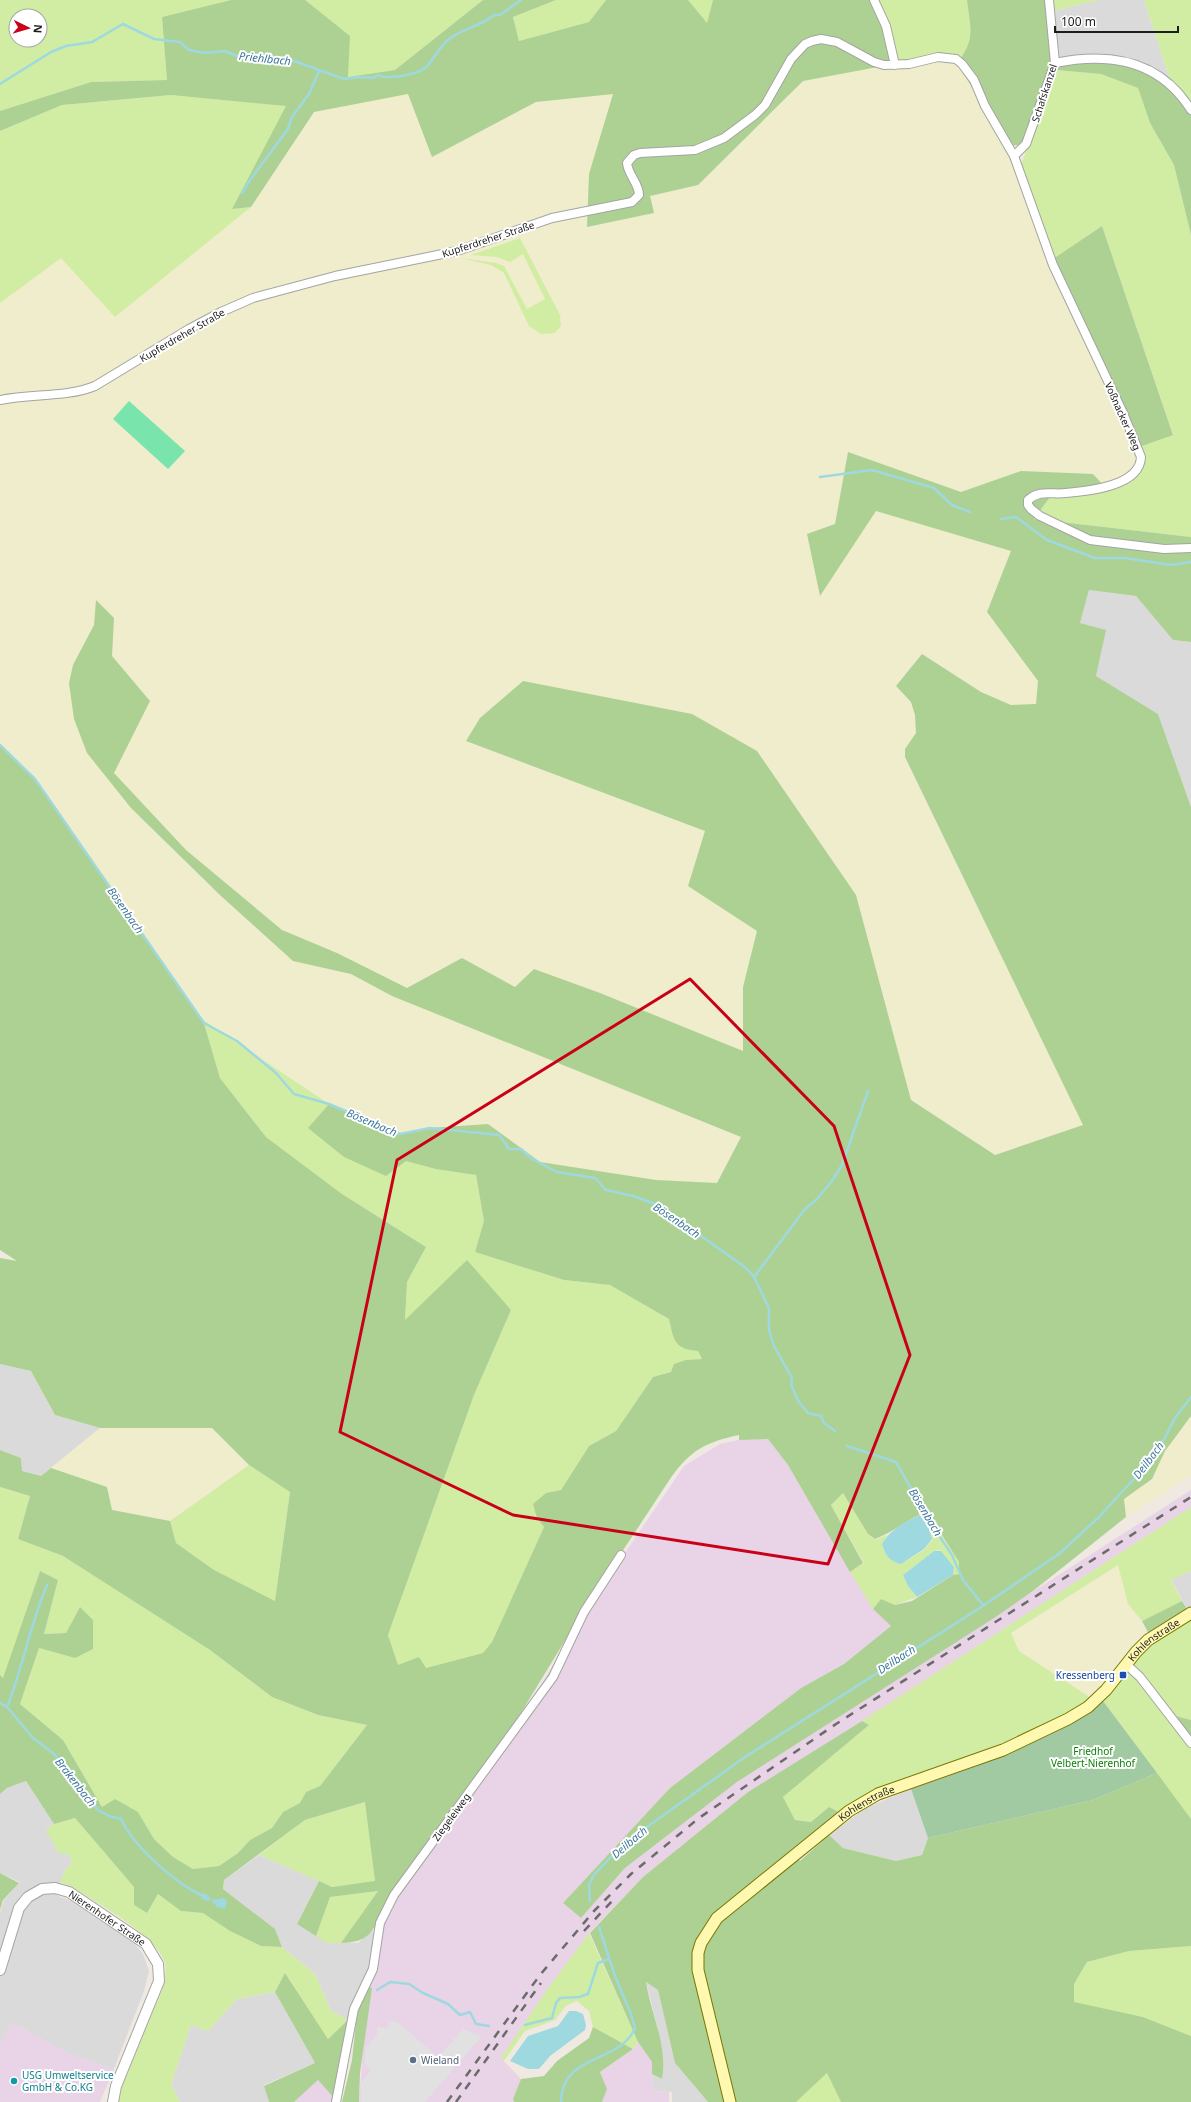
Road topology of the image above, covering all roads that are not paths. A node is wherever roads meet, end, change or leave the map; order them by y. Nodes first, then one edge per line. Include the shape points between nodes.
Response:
1 (874, 0) edge
2 (1049, 0) edge
3 (1055, 63) junction
4 (895, 65) junction
5 (1191, 110) edge
6 (1014, 156) junction
7 (0, 400) edge
8 (1191, 548) edge
9 (621, 1555) dead end
10 (1191, 1613) edge
11 (1126, 1664) junction
12 (1191, 1743) edge
13 (0, 1970) edge
14 (113, 2102) edge
15 (336, 2102) edge
16 (730, 2102) edge

1 - 4 street via 886,26
2 - 3 street, Schafskanzel
3 - 5 street via 1087,57 1132,64 1170,83
3 - 6 street, Schafskanzel via 1026,144
4 - 6 street, Kupferdreher Straße via 947,57 962,64 974,80 985,106
4 - 7 street, Kupferdreher Straße via 879,64 833,40 812,41 805,44 791,59 765,105 724,138 695,150 640,153 629,159 628,169 639,190 639,195 632,202 552,218 457,251 335,276 269,293 206,319 96,386 76,392
6 - 8 street, Voßnacker Weg via 1053,265 1141,457 1136,472 1123,481 1066,493 1037,493 1028,500 1028,505 1040,516 1097,541 1173,549
9 - 15 street, Ziegeleiweg via 584,1612 553,1677 394,1895 380,1923 373,1970 354,2010
10 - 11 main road, Kohlenstraße via 1148,1640
11 - 12 street
11 - 16 main road, Kohlenstraße via 1106,1690 1088,1707 1048,1730 1003,1750 878,1794 849,1811 718,1918 701,1943 698,1966
13 - 14 street, Nierenhofer Straße via 19,1908 35,1892 49,1888 62,1889 74,1895 130,1932 151,1950 160,1973 158,1986 116,2086

